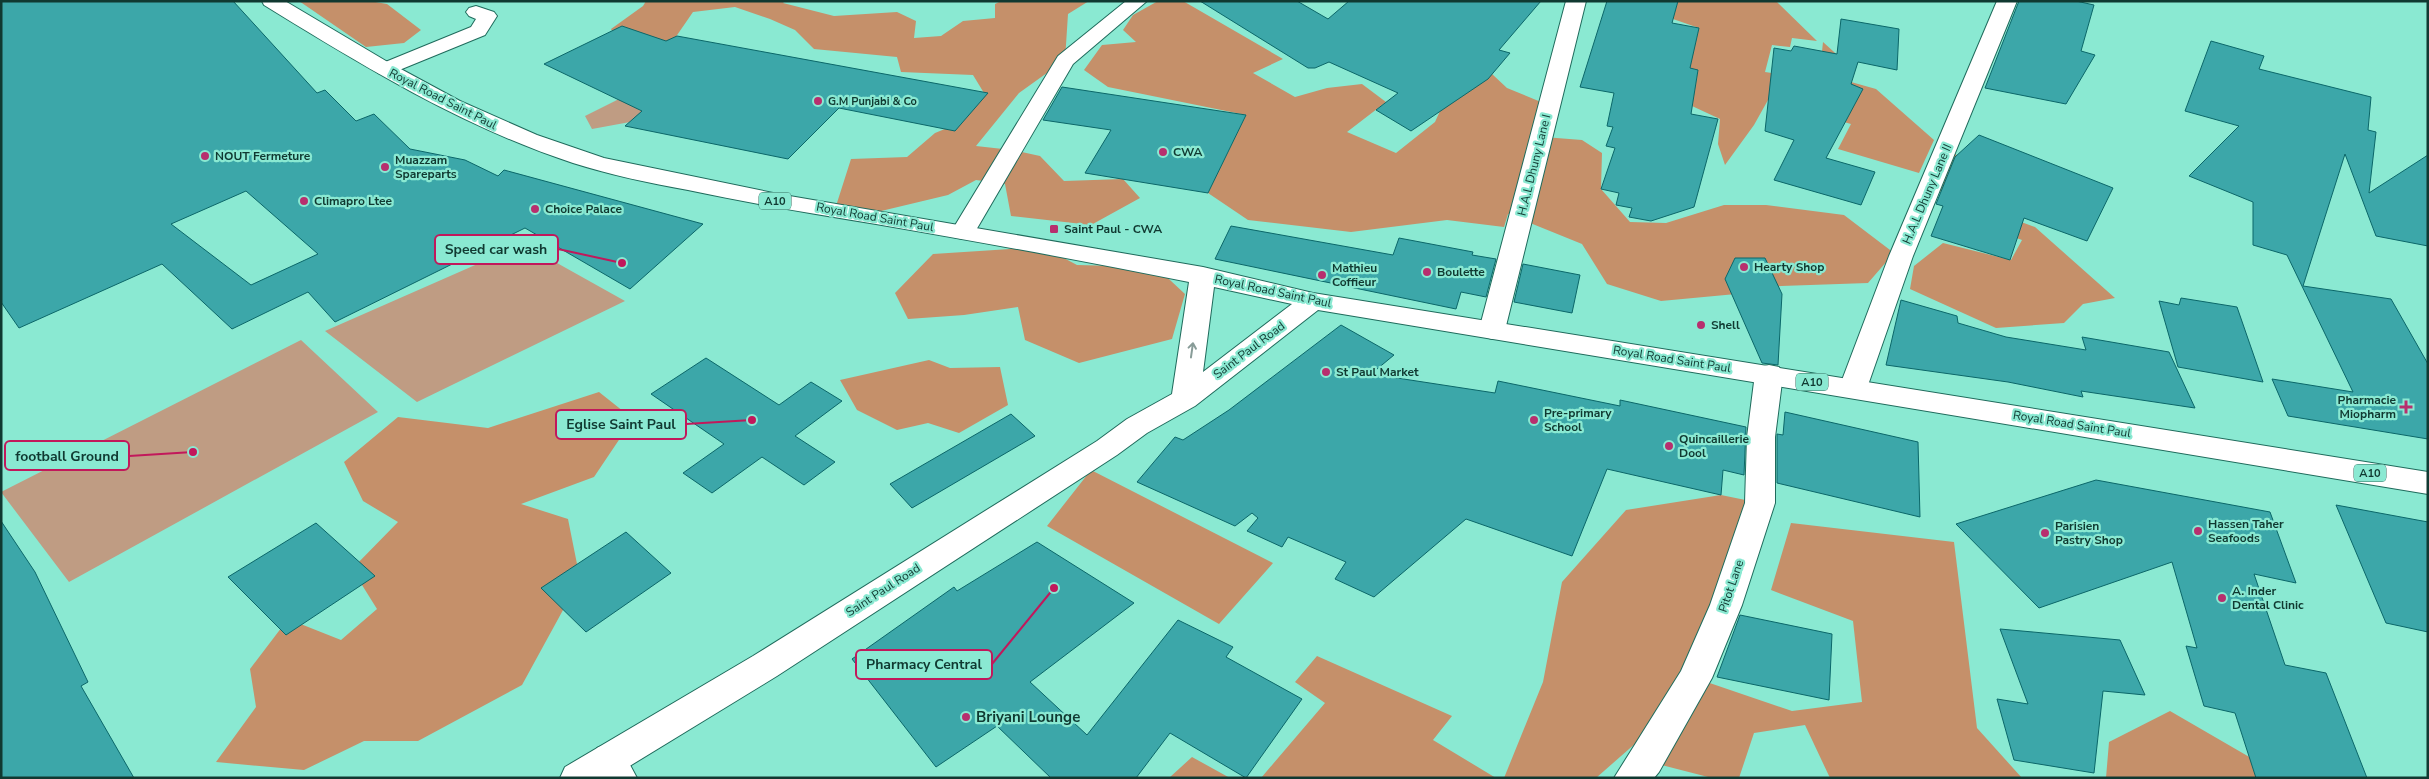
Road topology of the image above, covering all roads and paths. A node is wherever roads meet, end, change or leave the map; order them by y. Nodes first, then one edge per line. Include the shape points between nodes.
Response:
1 (271, 1) edge
2 (1138, 1) edge
3 (1576, 1) edge
4 (2007, 1) edge
5 (476, 12) dead end
6 (385, 69) junction
7 (963, 232) junction
8 (1203, 275) junction
9 (1313, 301) junction
10 (1492, 330) junction
11 (1768, 374) junction
12 (1852, 388) junction
13 (1185, 399) junction
14 (2428, 483) edge
15 (614, 768) edge
16 (578, 778) edge
17 (1632, 778) edge

1 - 6 main road, Royal Road Saint Paul / A10
2 - 7 main road via 1065,60
3 - 10 main road, H.A.L Dhuny Lane I
4 - 12 main road, H.A.L Dhuny Lane II via 1901,256
5 - 6 main road via 487,16 478,30
6 - 7 main road, Royal Road Saint Paul / A10 via 488,124 614,168 751,197
7 - 8 main road, Royal Road Saint Paul / A10
8 - 9 main road, Royal Road Saint Paul / A10
13 -> 8 main road
9 - 10 main road, Royal Road Saint Paul / A10
9 - 13 main road, Saint Paul Road
10 - 11 main road, Royal Road Saint Paul / A10
11 - 12 main road, Royal Road Saint Paul / A10
11 - 17 main road, Pitot Lane via 1761,437 1760,503 1726,605 1695,678 1646,761
12 - 14 main road, Royal Road Saint Paul / A10
13 - 15 main road, Saint Paul Road via 1137,426
15 - 16 main road, Saint Paul Road

